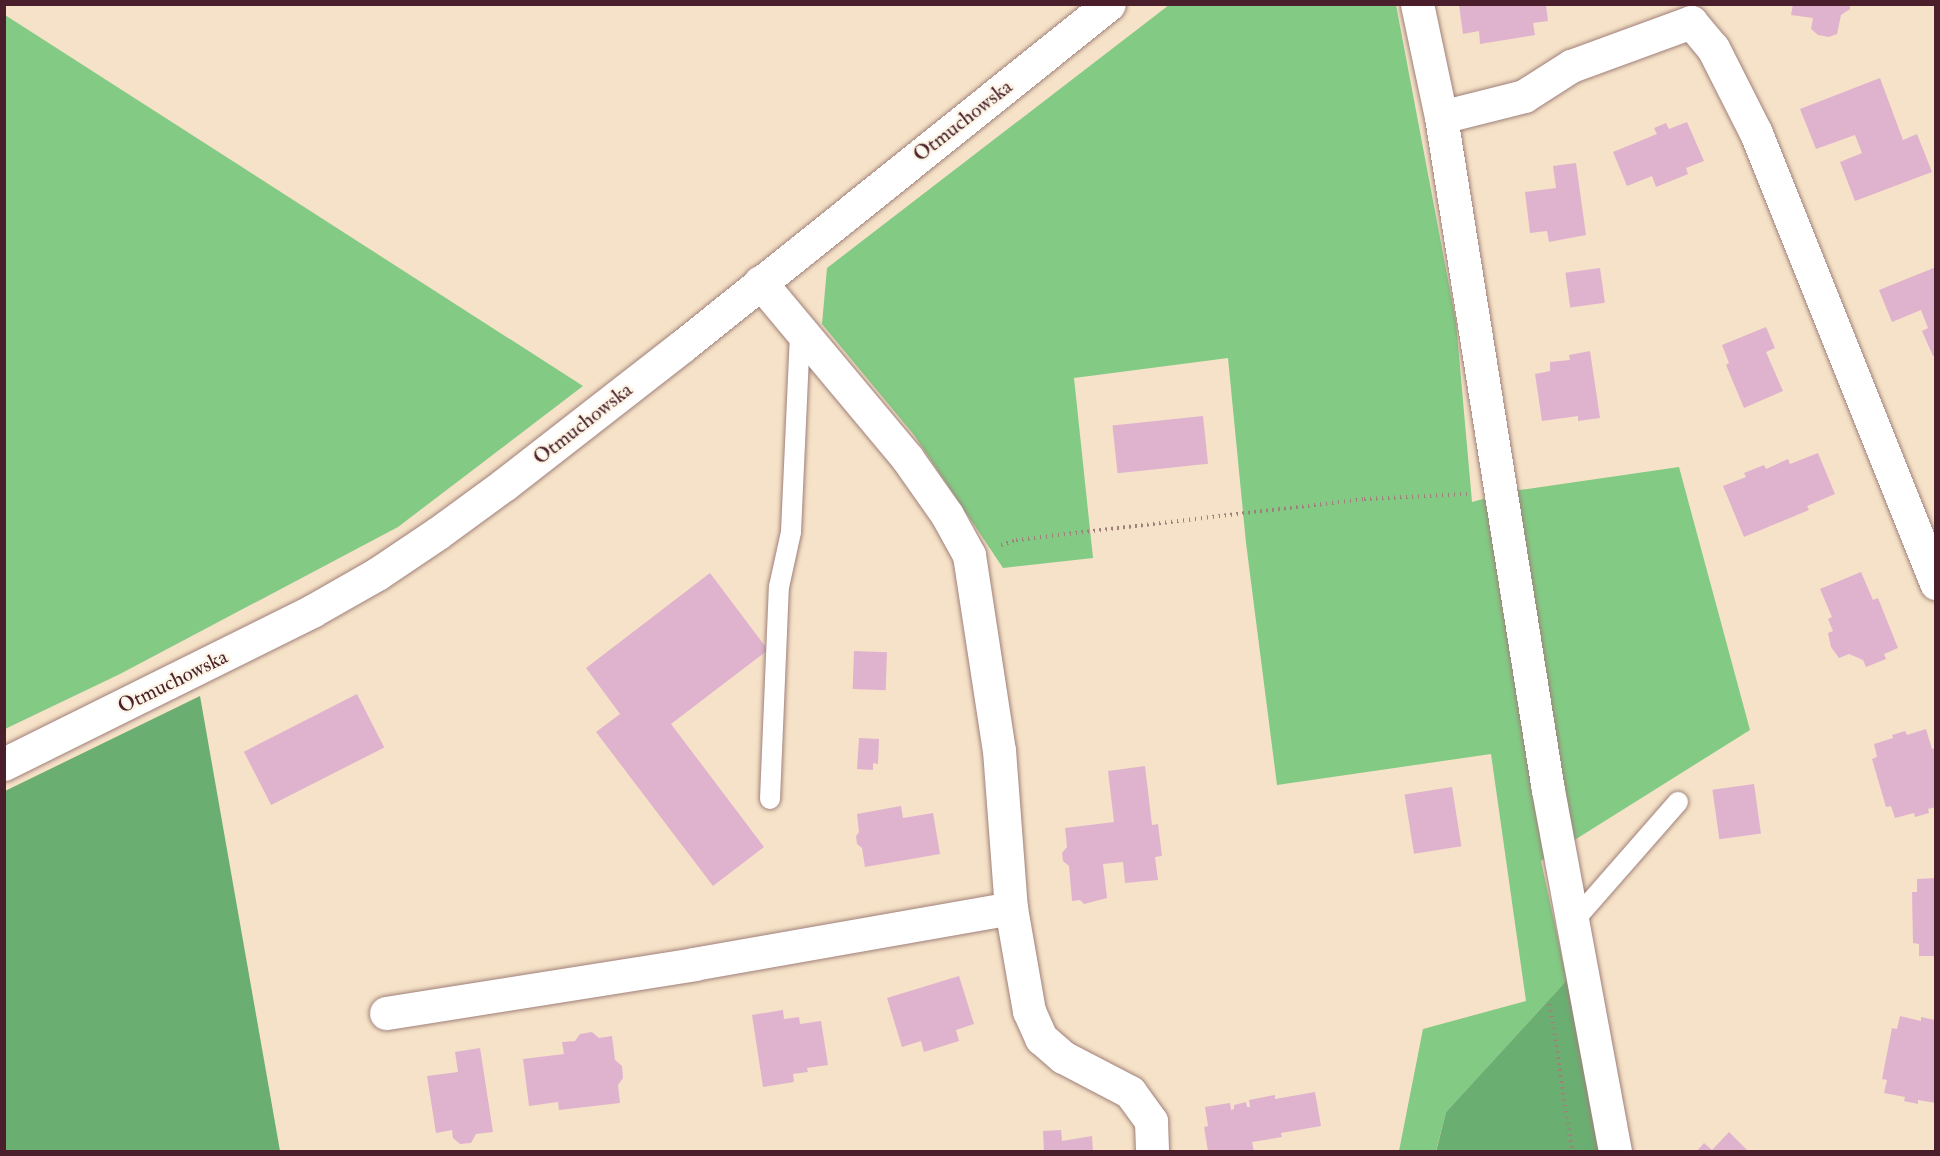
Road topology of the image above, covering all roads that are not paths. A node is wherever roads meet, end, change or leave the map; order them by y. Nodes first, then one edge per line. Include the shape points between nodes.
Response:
1 (1109, 4) edge
2 (1417, 4) edge
3 (1441, 117) junction
4 (760, 282) junction
5 (800, 332) junction
6 (1935, 583) edge
7 (4, 764) edge
8 (770, 799) dead end
9 (1678, 802) dead end
10 (1011, 908) junction
11 (1572, 923) junction
12 (386, 1013) dead end
13 (1152, 1152) edge
14 (1615, 1152) edge

1 - 4 street, Otmuchowska
2 - 3 street
3 - 6 street via 1524,96 1571,66 1691,22 1713,48 1756,133
3 - 11 street
4 - 5 street
4 - 7 street, Otmuchowska via 505,484 377,574 186,676
5 - 8 lane via 790,532 779,587
5 - 10 street via 907,458 947,515 969,555 999,750
9 - 11 lane
10 - 12 street
10 - 13 street via 1029,1011 1041,1038 1064,1057 1130,1092 1151,1121
11 - 14 street

